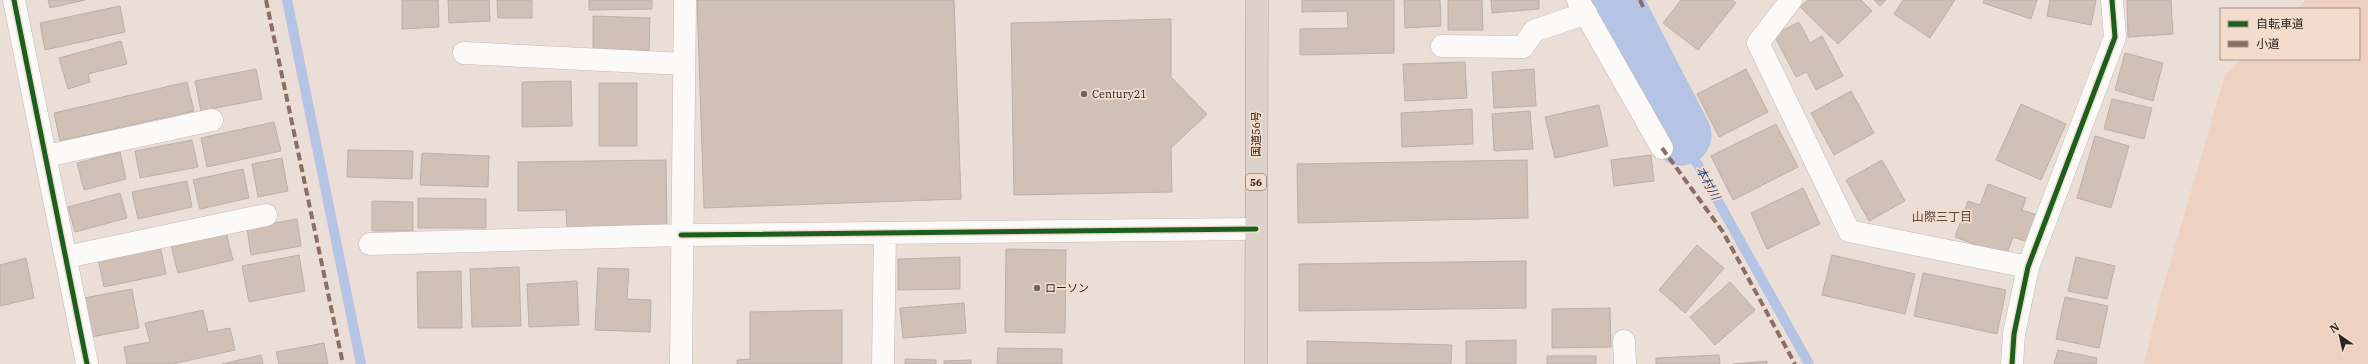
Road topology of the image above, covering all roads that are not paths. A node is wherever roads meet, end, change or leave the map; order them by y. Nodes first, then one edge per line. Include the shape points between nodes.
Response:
1 (14, 0) edge
2 (685, 0) edge
3 (1258, 0) edge
4 (1791, 0) edge
5 (2112, 0) edge
6 (1582, 6) edge
7 (1442, 46) dead end
8 (464, 53) dead end
9 (684, 64) junction
10 (212, 120) dead end
11 (1662, 148) dead end
12 (46, 156) junction
13 (266, 215) dead end
14 (1256, 229) junction
15 (885, 233) junction
16 (681, 236) junction
17 (370, 244) dead end
18 (66, 257) junction
19 (2028, 267) junction
20 (1624, 341) dead end
21 (87, 364) edge
22 (681, 364) edge
23 (883, 364) edge
24 (1256, 364) edge
25 (1625, 364) edge
26 (2012, 364) edge

1 - 12 street
2 - 9 street
3 - 14 highway, 国道56号 / 56
4 - 19 street via 1758,43 1849,231
5 - 19 street via 2115,37
6 - 7 street via 1534,31 1523,47
6 - 11 street
8 - 9 street
9 - 16 street
10 - 12 street
12 - 18 street
13 - 18 street
14 - 15 street
14 - 24 highway, 国道56号 / 56
15 - 16 street
15 - 23 street
16 - 17 street
16 - 22 street
18 - 21 street
19 - 26 street via 2014,334
20 - 25 street

